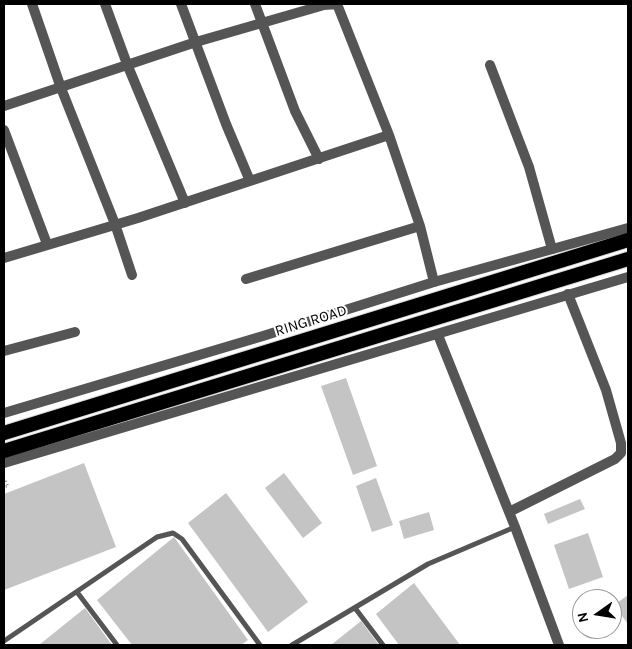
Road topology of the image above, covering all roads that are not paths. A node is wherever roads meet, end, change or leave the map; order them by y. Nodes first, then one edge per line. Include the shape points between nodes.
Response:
1 (32, 4) edge
2 (105, 4) edge
3 (181, 4) edge
4 (255, 4) edge
5 (338, 4) edge
6 (262, 23) junction
7 (196, 42) junction
8 (127, 64) junction
9 (490, 65) dead end
10 (61, 88) junction
11 (4, 106) edge
12 (4, 130) edge
13 (390, 135) junction
14 (319, 159) junction
15 (250, 181) junction
16 (185, 203) junction
17 (115, 224) junction
18 (420, 226) junction
19 (628, 228) edge
20 (628, 240) edge
21 (47, 244) junction
22 (552, 249) junction
23 (4, 258) edge
24 (628, 259) edge
25 (132, 275) dead end
26 (628, 277) edge
27 (246, 279) dead end
28 (434, 282) junction
29 (568, 294) junction
30 (75, 332) dead end
31 (438, 335) junction
32 (4, 351) edge
33 (4, 413) edge
34 (4, 433) edge
35 (4, 451) edge
36 (4, 463) edge
37 (510, 512) junction
38 (515, 527) junction
39 (77, 592) junction
40 (355, 608) junction
41 (4, 641) edge
42 (117, 645) edge
43 (260, 645) edge
44 (293, 645) edge
45 (383, 645) edge
46 (558, 645) edge

1 - 10 street
2 - 8 street
3 - 7 street
4 - 6 street
5 - 6 street
5 - 13 street
6 - 7 street
6 - 14 street via 295,110
7 - 8 street
7 - 15 street
8 - 10 street
8 - 16 street
9 - 22 street via 529,167
10 - 11 street
10 - 17 street
12 - 21 street
13 - 14 street
13 - 18 street
14 - 15 street
15 - 16 street
16 - 17 street
17 - 21 street
17 - 25 street
18 - 27 street
18 - 28 street
19 - 22 street, RING ROAD
20 - 34 highway, RING ROAD
21 - 23 street
22 - 28 street, RING ROAD
24 - 35 highway
26 - 29 street
28 - 33 street, RING ROAD
29 - 31 street
29 - 37 street via 606,390 621,453
30 - 32 street
31 - 36 street
31 - 37 street
37 - 38 street
38 - 40 lane via 428,564
38 - 46 street
39 - 41 lane
39 - 42 lane
39 - 43 lane via 156,537 173,533 182,539
40 - 44 lane
40 - 45 lane

